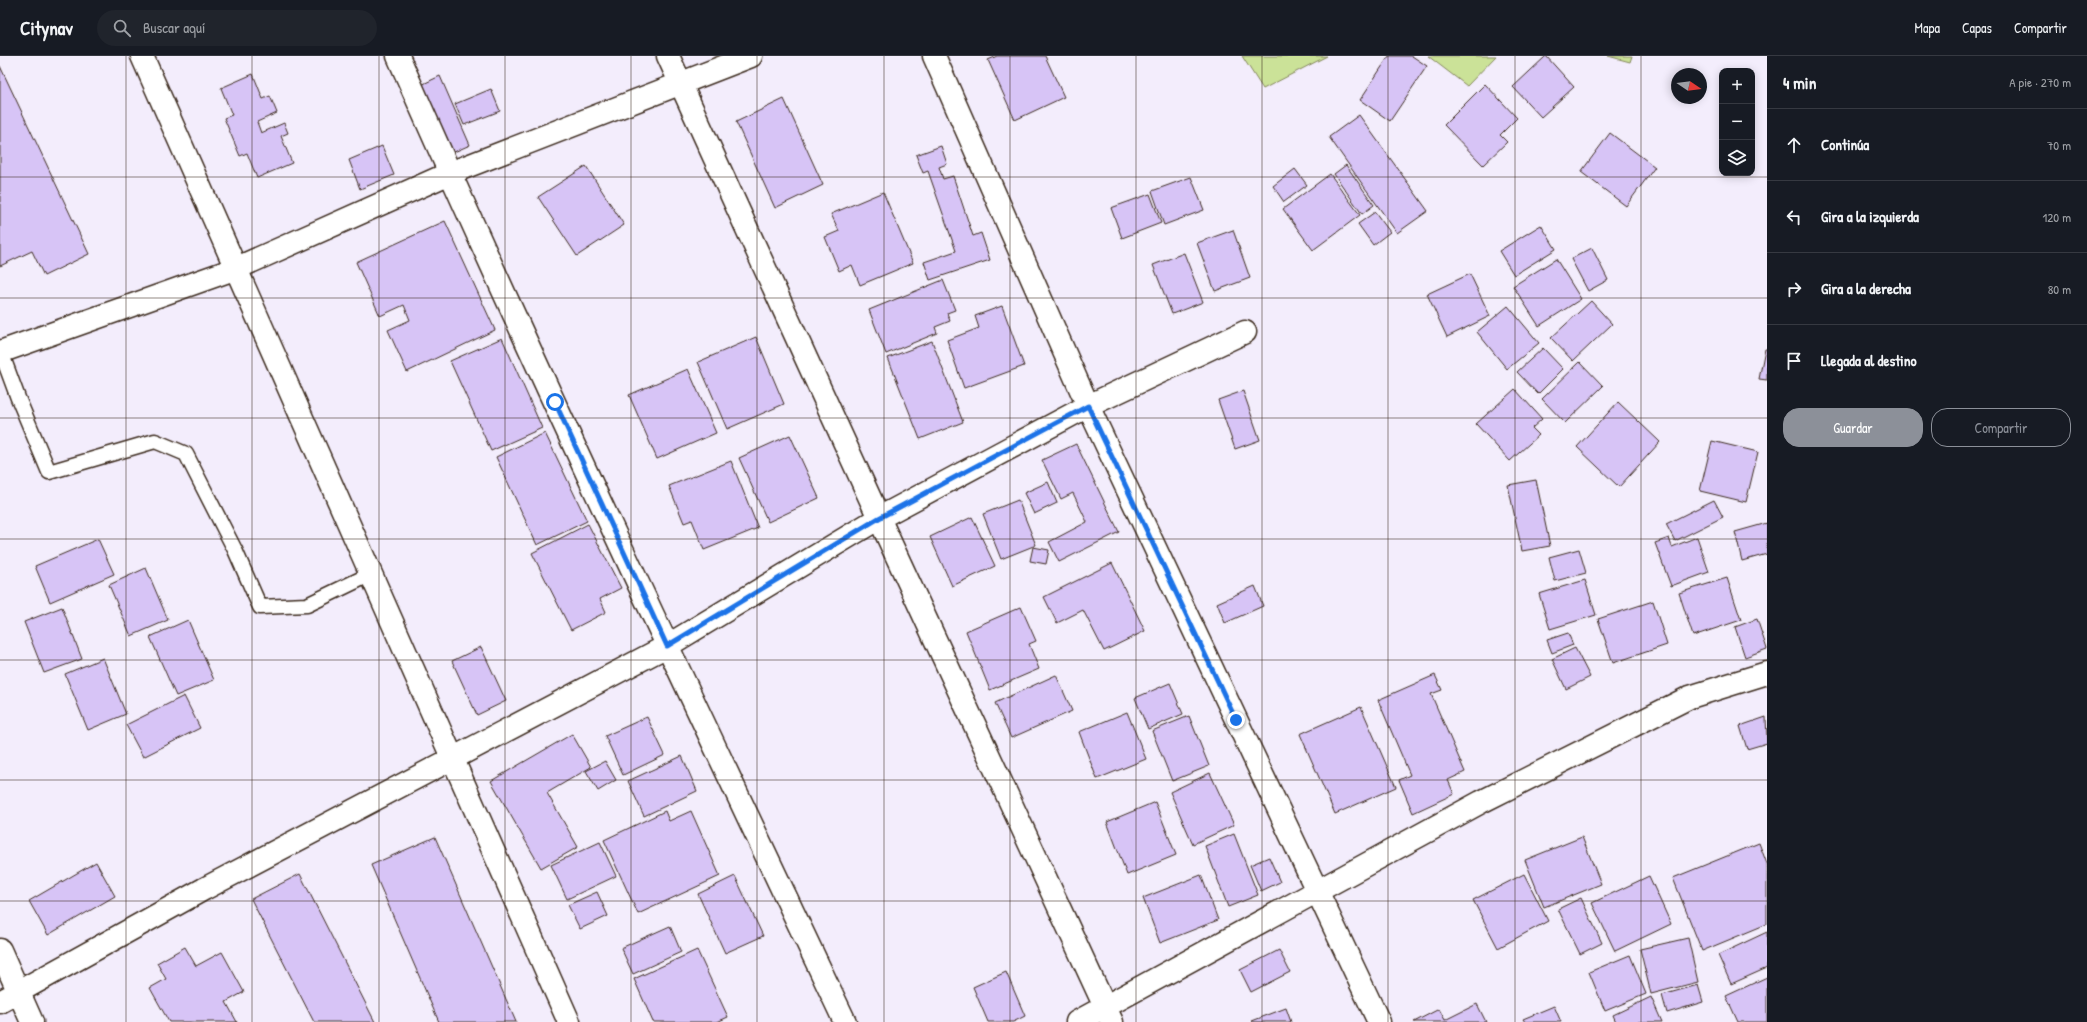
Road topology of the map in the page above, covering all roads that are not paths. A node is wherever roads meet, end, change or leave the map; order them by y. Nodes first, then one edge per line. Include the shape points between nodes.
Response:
1 (142, 56) edge
2 (398, 56) edge
3 (668, 56) edge
4 (751, 56) edge
5 (934, 56) edge
6 (681, 84) junction
7 (450, 174) junction
8 (236, 268) junction
9 (1245, 332) dead end
10 (0, 351) edge
11 (1088, 406) junction
12 (879, 518) junction
13 (370, 574) junction
14 (667, 646) junction
15 (1767, 674) edge
16 (452, 760) junction
17 (1317, 892) junction
18 (0, 950) edge
19 (19, 991) junction
20 (0, 1002) edge
21 (1109, 1014) edge
22 (32, 1022) edge
23 (570, 1022) edge
24 (845, 1022) edge
25 (1077, 1022) edge
26 (1379, 1022) edge

1 - 8 street
2 - 7 street
3 - 6 street
4 - 6 street
5 - 11 street
6 - 7 street
6 - 12 street
7 - 8 street
7 - 14 street
8 - 10 street
8 - 13 street
9 - 11 street
10 - 13 lane via 50,472 156,441 186,454 228,536 260,607 307,605
11 - 12 street
11 - 17 street
12 - 14 street
12 - 21 street
13 - 16 street
14 - 16 street
14 - 24 street
15 - 17 street via 1690,697 1481,802
16 - 19 street via 204,889
16 - 23 street
17 - 21 street
17 - 26 street
18 - 19 street
19 - 20 street
19 - 22 street
21 - 25 street

